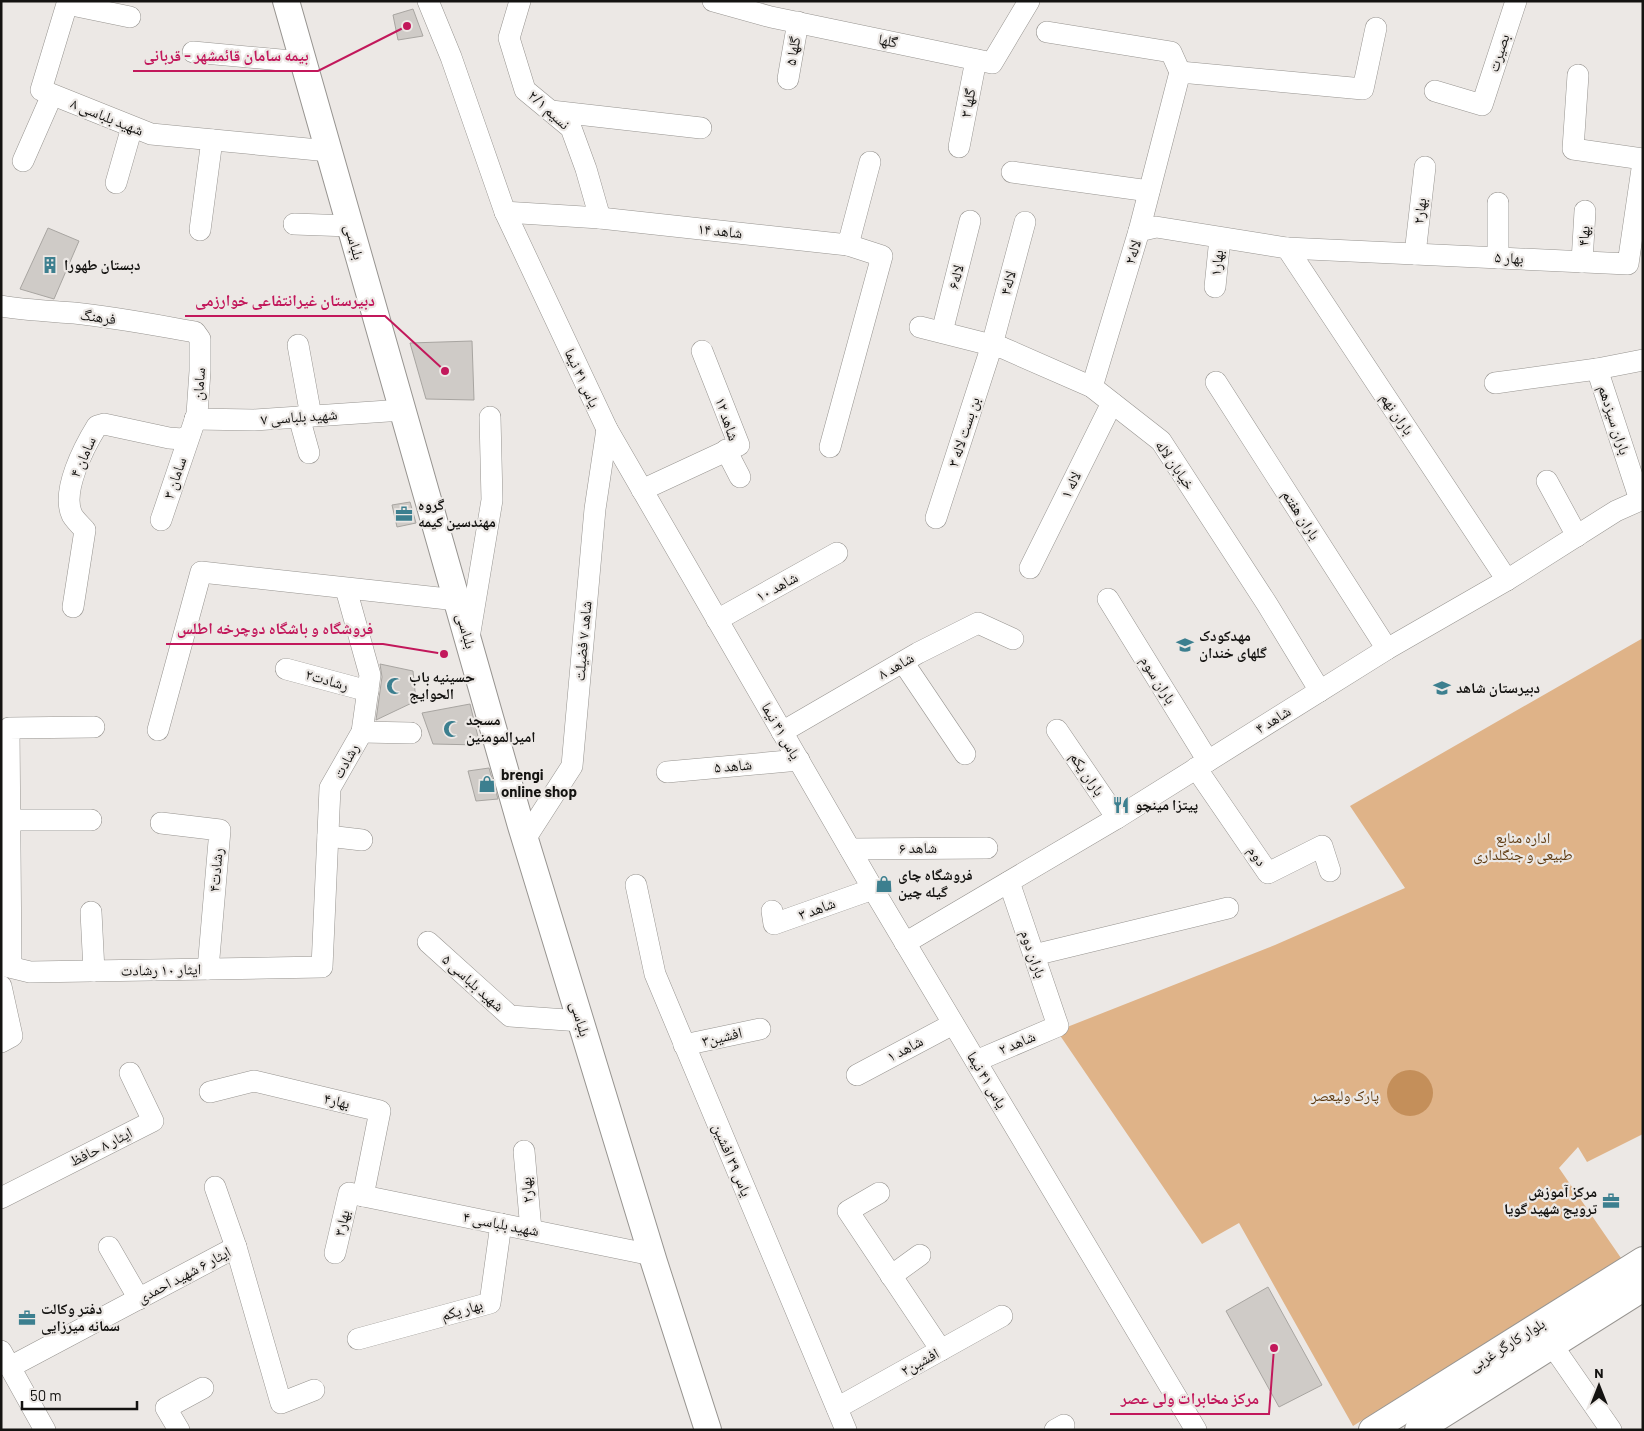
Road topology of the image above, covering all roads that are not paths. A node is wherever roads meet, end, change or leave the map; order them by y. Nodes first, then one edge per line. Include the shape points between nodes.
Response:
1 (286, 1) edge
2 (428, 1) edge
3 (520, 1) edge
4 (713, 1) edge
5 (1030, 1) edge
6 (1516, 1) edge
7 (130, 16) dead end
8 (798, 22) junction
9 (1376, 28) dead end
10 (1047, 32) dead end
11 (193, 52) dead end
12 (976, 60) junction
13 (303, 62) junction
14 (1180, 72) junction
15 (1578, 75) dead end
16 (788, 79) dead end
17 (1435, 91) dead end
18 (52, 95) junction
19 (551, 111) junction
20 (132, 127) junction
21 (701, 128) dead end
22 (212, 140) junction
23 (959, 147) dead end
24 (329, 151) junction
25 (23, 161) dead end
26 (1643, 161) edge
27 (870, 162) dead end
28 (1425, 167) dead end
29 (1012, 172) dead end
30 (116, 183) dead end
31 (1149, 191) junction
32 (1498, 203) dead end
33 (1585, 211) dead end
34 (505, 212) junction
35 (600, 218) junction
36 (970, 221) dead end
37 (1025, 222) dead end
38 (294, 224) dead end
39 (350, 226) junction
40 (200, 230) dead end
41 (1140, 230) junction
42 (1220, 238) junction
43 (848, 245) junction
44 (1287, 248) junction
45 (1415, 254) junction
46 (1498, 258) junction
47 (1582, 262) junction
48 (1215, 288) dead end
49 (1, 306) edge
50 (920, 327) dead end
51 (195, 332) joint
52 (942, 332) junction
53 (298, 345) dead end
54 (992, 345) junction
55 (702, 351) dead end
56 (1643, 360) edge
57 (1597, 369) junction
58 (1216, 382) dead end
59 (1495, 382) dead end
60 (1092, 387) junction
61 (1112, 402) junction
62 (402, 410) junction
63 (305, 416) junction
64 (490, 417) dead end
65 (192, 427) junction
66 (607, 429) junction
67 (830, 447) dead end
68 (726, 450) junction
69 (309, 453) dead end
70 (740, 477) dead end
71 (1547, 481) dead end
72 (642, 490) junction
73 (1642, 500) edge
74 (936, 518) dead end
75 (161, 520) dead end
76 (1577, 536) junction
77 (838, 553) dead end
78 (1030, 568) dead end
79 (1507, 580) junction
80 (346, 589) junction
81 (1108, 599) dead end
82 (456, 600) junction
83 (73, 607) dead end
84 (717, 620) junction
85 (1013, 639) dead end
86 (468, 641) junction
87 (1387, 649) junction
88 (903, 662) junction
89 (286, 669) dead end
90 (368, 691) junction
91 (1320, 691) junction
92 (94, 726) dead end
93 (158, 730) dead end
94 (1057, 730) dead end
95 (362, 732) junction
96 (782, 732) junction
97 (411, 733) dead end
98 (965, 754) dead end
99 (798, 760) junction
100 (1202, 764) junction
101 (668, 772) dead end
102 (1117, 818) junction
103 (9, 820) junction
104 (91, 820) dead end
105 (161, 824) dead end
106 (328, 836) junction
107 (525, 839) junction
108 (362, 840) dead end
109 (986, 848) dead end
110 (850, 849) junction
111 (1330, 871) dead end
112 (1009, 882) junction
113 (636, 885) dead end
114 (873, 889) junction
115 (1228, 908) dead end
116 (772, 911) dead end
117 (91, 912) dead end
118 (428, 942) dead end
119 (905, 943) junction
120 (1034, 955) junction
121 (322, 967) joint
122 (208, 969) junction
123 (94, 971) junction
124 (4, 973) edge
125 (580, 1021) junction
126 (953, 1024) junction
127 (1058, 1026) joint
128 (760, 1028) dead end
129 (1, 1042) edge
130 (684, 1045) junction
131 (976, 1061) junction
132 (130, 1073) dead end
133 (857, 1075) dead end
134 (210, 1092) dead end
135 (524, 1150) dead end
136 (215, 1187) dead end
137 (879, 1193) dead end
138 (356, 1195) junction
139 (1, 1198) edge
140 (501, 1224) junction
141 (531, 1230) junction
142 (109, 1247) dead end
143 (236, 1247) junction
144 (335, 1252) dead end
145 (652, 1255) junction
146 (920, 1255) dead end
147 (1643, 1260) edge
148 (891, 1276) junction
149 (1643, 1288) edge
150 (139, 1299) junction
151 (1002, 1316) dead end
152 (358, 1339) dead end
153 (1552, 1345) junction
154 (940, 1350) junction
155 (6, 1359) edge
156 (203, 1388) dead end
157 (314, 1390) dead end
158 (837, 1408) junction
159 (46, 1430) edge
160 (178, 1430) edge
161 (708, 1430) edge
162 (846, 1430) edge
163 (1196, 1430) edge
164 (1372, 1430) edge
165 (1418, 1430) edge
166 (1611, 1430) edge

1 - 13 main road, بلباسی
2 - 34 street, یاس ۴۱ نیما
3 - 19 street, نسیم ۲/۱ via 509,38 526,90
4 - 8 street, گلها
5 - 12 street, گلها via 992,63
6 - 17 street, بصیرت via 1482,105
7 - 18 street, شهید بلباسی ۸ via 67,4 41,90
8 - 12 street, گلها
8 - 16 street, گلها ۵
9 - 14 street via 1364,89
10 - 14 street via 1170,52
11 - 13 street
12 - 23 street, گلها ۳
13 - 24 main road, بلباسی
14 - 31 street
15 - 26 street, بهار ۵ via 1573,148
18 - 20 street, شهید بلباسی ۸
18 - 25 street
19 - 21 street
19 - 35 street, نسیم ۲/۱ via 571,128
20 - 22 street, شهید بلباسی ۸ via 151,134
20 - 30 street
22 - 24 street, شهید بلباسی ۸
22 - 40 street
24 - 39 main road, بلباسی
26 - 47 street, بهار ۵ via 1628,264
27 - 43 street
28 - 45 street, بهار۲
29 - 31 street
31 - 41 street
32 - 46 street
33 - 47 street, بها۴
34 - 35 street, شاهد ۱۴
34 - 66 street, یاس ۴۱ نیما
35 - 43 street, شاهد ۱۴
36 - 52 street, لاله۶
37 - 54 street, لاله۴
38 - 39 street
39 - 62 main road, بلباسی
41 - 42 street, لاله۲ via 1156,227
41 - 60 street, لاله۲
42 - 44 street, لاله۲
42 - 48 street, بهار۱
43 - 67 street, شاهد ۱۴ via 882,256
44 - 45 street, بهار ۵
44 - 79 street, باران نهم
45 - 46 street, بهار ۵
46 - 47 street, بهار ۵
49 - 51 street, فرهنگ via 73,313
50 - 52 street, خیابان لاله
51 - 65 street, سامان via 200,340 200,371
52 - 54 street, خیابان لاله
53 - 63 street
54 - 60 street, خیابان لاله
54 - 74 street, بن بست لاله ۳
55 - 68 street, شاهد ۱۲ via 739,445
56 - 57 street
57 - 59 street
57 - 73 street, باران سیزدهم
58 - 87 street, باران هفتم
60 - 61 street, خیابان لاله
61 - 78 street, لاله ۱
61 - 91 street, خیابان لاله via 1161,441
62 - 63 street, شهید بلباسی ۷
62 - 82 main road, بلباسی
63 - 65 street, شهید بلباسی ۷
63 - 69 street
64 - 86 street via 492,500
65 - 75 street, سامان ۳
65 - 83 street, سامان ۴ via 182,439 104,424 96,426 70,487 72,515 84,530
66 - 72 street, یاس ۴۱ نیما
66 - 107 street, شاهد ۷ فضیلت via 596,509 572,766
68 - 70 street
68 - 72 street, شاهد ۱۲
71 - 76 street
72 - 84 street, یاس ۴۱ نیما
73 - 76 street, شاهد ۴ via 1616,511
76 - 79 street, شاهد ۴
77 - 84 street, شاهد ۱۰
79 - 87 street, شاهد ۴
80 - 82 street
80 - 90 street, رشادت via 370,675
80 - 93 street via 201,572
81 - 100 street, باران سوم
82 - 86 main road, بلباسی
84 - 96 street, یاس ۴۱ نیما
85 - 88 street, شاهد ۸ via 978,624
86 - 107 main road, بلباسی
87 - 91 street, شاهد ۴
88 - 96 street, شاهد ۸
88 - 98 street
89 - 90 street, رشادت۲
90 - 95 street, رشادت
91 - 100 street, شاهد ۴
92 - 103 street via 9,728
94 - 102 street, باران یکم
95 - 97 street
95 - 106 street, رشادت via 330,788
96 - 99 street, یاس ۴۱ نیما
99 - 101 street, شاهد ۵
99 - 110 street, یاس ۴۱ نیما
100 - 102 street, شاهد ۴
100 - 111 street, دوم via 1268,873 1322,846
102 - 112 street, شاهد ۴
103 - 104 street
103 - 124 street
105 - 122 street, رشادت۴ via 220,830
106 - 108 street
106 - 121 street, رشادت
107 - 125 main road, بلباسی
109 - 110 street, شاهد ۶
110 - 114 street, یاس ۴۱ نیما
112 - 119 street, شاهد ۴
112 - 120 street, باران دوم
113 - 130 street, یاس ۳۹ افشین via 655,974
114 - 116 street, شاهد ۳ via 774,924
114 - 119 street, یاس ۴۱ نیما
115 - 120 street
117 - 123 street
118 - 125 street, شهید بلباسی ۵ via 510,1016
119 - 126 street, یاس ۴۱ نیما
120 - 127 street, باران دوم
121 - 122 street, ایثار ۱۰ رشادت
122 - 123 street, ایثار ۱۰ رشادت
123 - 124 street, ایثار ۱۰ رشادت
124 - 129 street via 12,1036
125 - 145 main road, بلباسی
126 - 131 street, یاس ۴۱ نیما
126 - 133 street, شاهد ۱
127 - 131 street, شاهد ۲
128 - 130 street, افشین۳
130 - 158 street, یاس ۳۹ افشین
131 - 163 street, یاس ۴۱ نیما
132 - 139 street, ایثار ۸ حافظ via 153,1121
134 - 138 street, بهار۴ via 254,1081 380,1111
135 - 141 street, بهار۲
136 - 143 street
137 - 148 street via 848,1211
138 - 140 street, شهید بلباسی ۴
138 - 144 street, بهار۳
140 - 141 street, شهید بلباسی ۴
140 - 152 street, بهار یکم via 490,1303
141 - 145 street, شهید بلباسی ۴
142 - 150 street
143 - 150 street, ایثار ۶ شهید احمدی
143 - 157 street, ایثار ۶ شهید احمدی via 281,1403
145 - 161 main road, بلباسی
146 - 148 street
147 - 164 main road, بلوار کارگر غربی
148 - 154 street
149 - 153 main road, بلوار کارگر غربی
150 - 155 street, ایثار ۶ شهید احمدی
151 - 154 street, افشین۲
153 - 165 main road, بلوار کارگر غربی
153 - 166 street
154 - 158 street, افشین۲
155 - 159 street
156 - 160 street via 166,1408
158 - 162 street, یاس ۳۹ افشین

